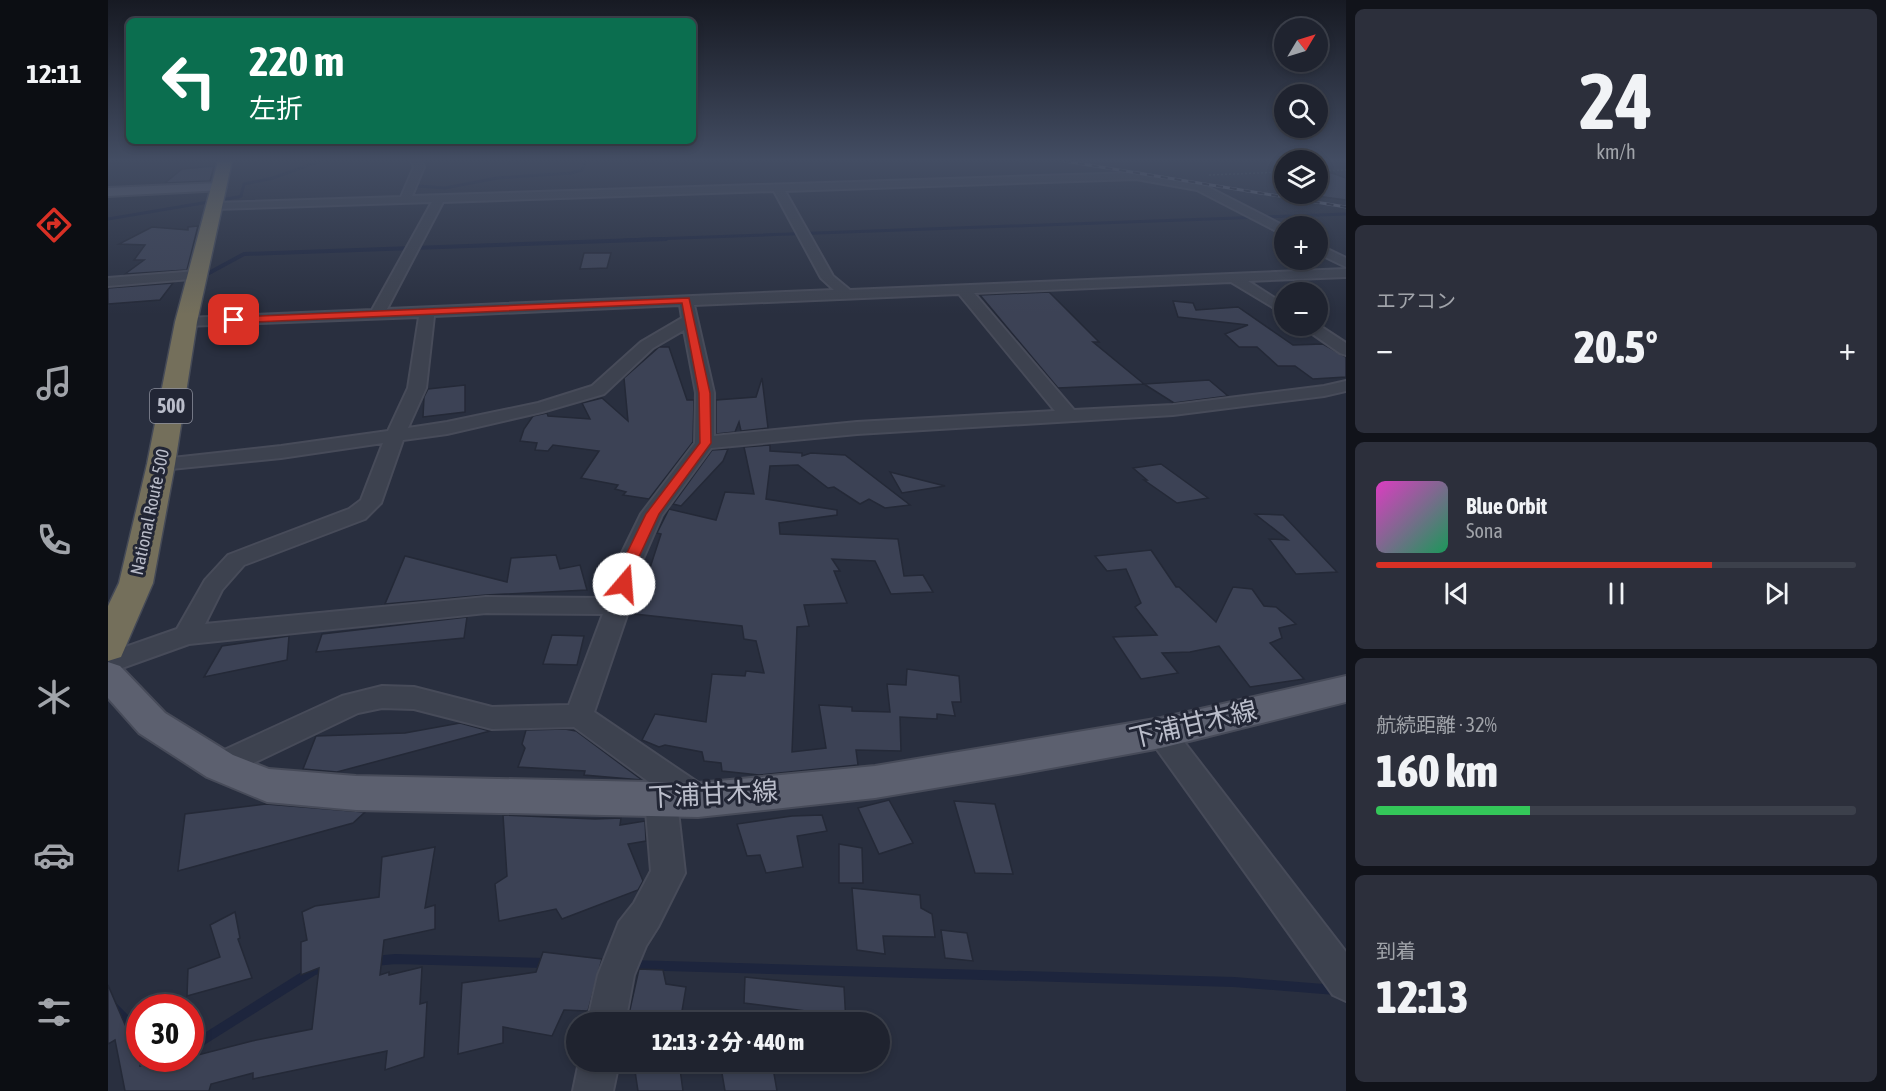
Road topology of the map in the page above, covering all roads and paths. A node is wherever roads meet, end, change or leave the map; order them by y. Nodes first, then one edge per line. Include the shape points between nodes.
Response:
1 (213, 212) edge
2 (432, 212) edge
3 (791, 212) edge
4 (1248, 212) edge
5 (1274, 226) edge
6 (1328, 254) edge
7 (1346, 263) edge
8 (1346, 273) edge
9 (196, 275) junction
10 (1234, 278) junction
11 (108, 282) edge
12 (963, 289) junction
13 (844, 293) junction
14 (686, 300) junction
15 (1274, 304) edge
16 (427, 311) junction
17 (378, 313) junction
18 (690, 320) junction
19 (186, 322) junction
20 (1324, 336) edge
21 (1346, 350) edge
22 (1346, 386) edge
23 (1068, 415) junction
24 (395, 436) junction
25 (705, 443) junction
26 (161, 464) junction
27 (618, 606) junction
28 (187, 635) junction
29 (108, 647) edge
30 (108, 663) edge
31 (108, 675) edge
32 (1346, 688) edge
33 (579, 716) junction
34 (1161, 733) junction
35 (220, 766) junction
36 (661, 799) junction
37 (698, 800) junction
38 (1346, 982) edge
39 (608, 1012) edge
40 (597, 1072) edge
41 (593, 1091) edge

1 - 9 highway, National Route 500 / 500
2 - 17 street
3 - 13 street via 828,278
4 - 5 street
6 - 7 street
8 - 10 street
9 - 11 street
9 - 19 highway, National Route 500 / 500
10 - 12 street
10 - 15 street
12 - 13 street
12 - 23 street
13 - 14 street
14 - 16 street
14 - 18 street
16 - 17 street
16 - 24 street via 417,388
17 - 19 street
18 - 24 street via 647,345 598,390 504,417
18 - 25 street via 705,393
19 - 26 highway, National Route 500 / 500
20 - 21 street
22 - 23 street via 1173,410
23 - 25 street via 857,428
24 - 26 street
24 - 28 street via 370,503 357,514 236,560 209,589
25 - 27 street via 652,514 630,561
26 - 29 highway, National Route 500 / 500 via 136,584
27 - 28 street via 486,604
27 - 33 street
28 - 30 street
31 - 35 main road, 下浦甘木線 via 152,723
32 - 34 main road, 下浦甘木線
33 - 35 street via 492,718 414,698 382,697 352,704
33 - 37 street
34 - 37 main road, 下浦甘木線 via 875,782
34 - 38 street
35 - 36 main road, 下浦甘木線 via 267,785 356,793
36 - 37 main road, 下浦甘木線
36 - 39 street via 668,873 632,935 616,975
40 - 41 street

